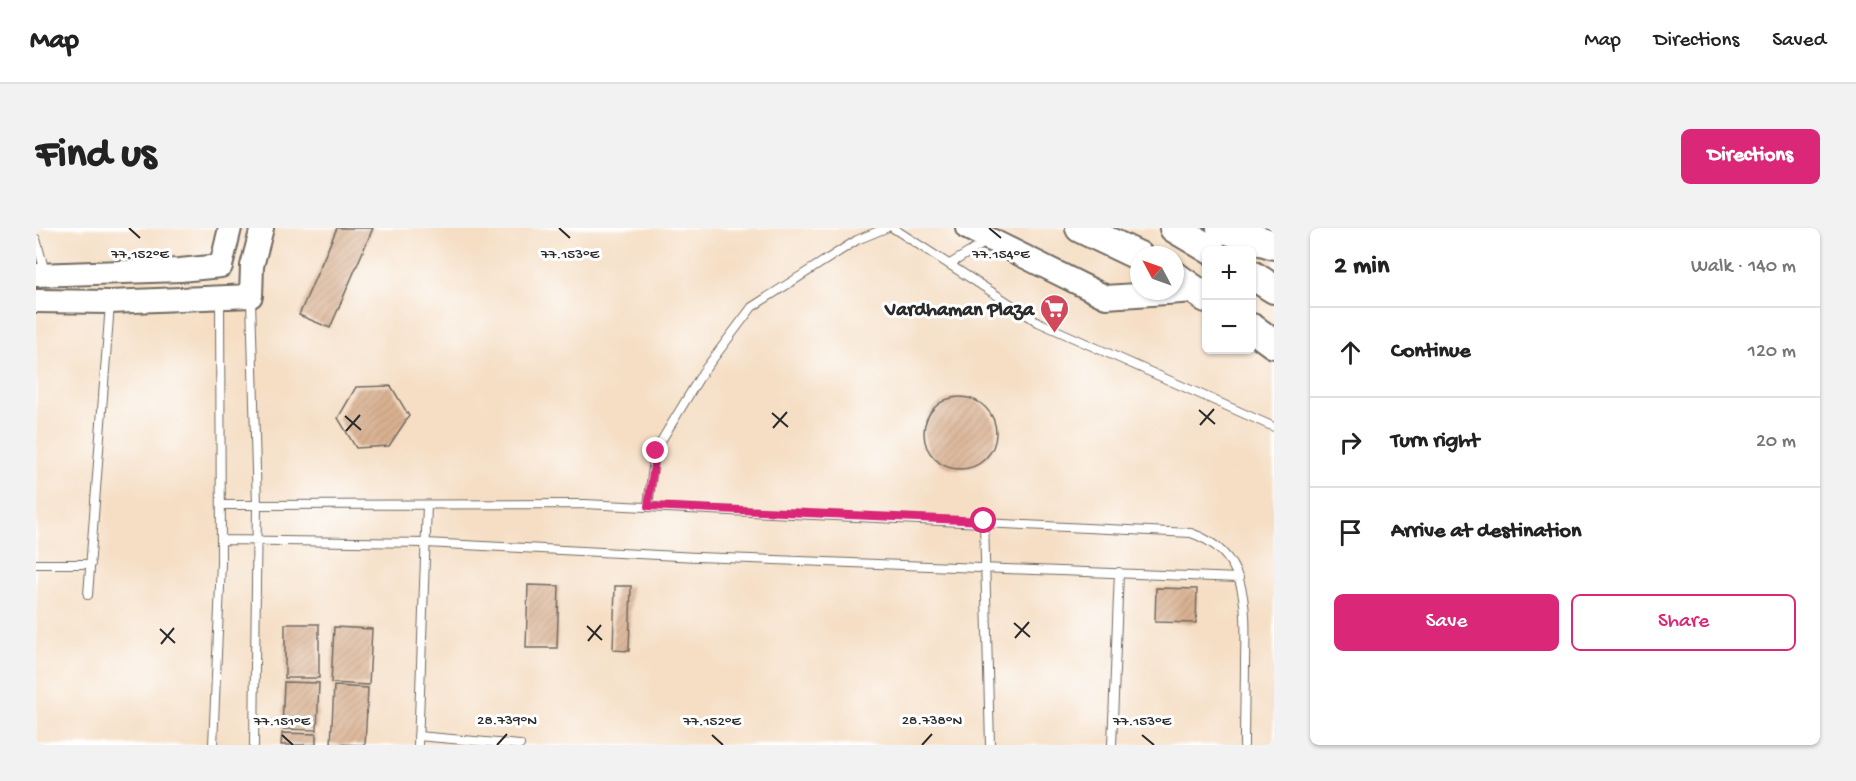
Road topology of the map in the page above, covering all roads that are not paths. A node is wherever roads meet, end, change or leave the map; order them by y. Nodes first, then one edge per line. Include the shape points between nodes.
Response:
1 (230, 228) edge
2 (262, 228) edge
3 (886, 228) edge
4 (893, 228) edge
5 (967, 228) edge
6 (1080, 228) edge
7 (1174, 228) edge
8 (1221, 228) edge
9 (36, 239) edge
10 (990, 240) junction
11 (1274, 245) edge
12 (1204, 246) edge
13 (1130, 252) edge
14 (950, 264) junction
15 (221, 266) junction
16 (252, 266) junction
17 (41, 274) edge
18 (1256, 278) edge
19 (1192, 288) edge
20 (1274, 289) edge
21 (220, 296) junction
22 (251, 296) junction
23 (36, 301) edge
24 (110, 302) junction
25 (1256, 331) edge
26 (1274, 344) edge
27 (1274, 427) edge
28 (221, 505) junction
29 (257, 505) junction
30 (427, 505) junction
31 (648, 506) junction
32 (984, 521) junction
33 (221, 540) junction
34 (257, 540) junction
35 (426, 543) junction
36 (36, 564) edge
37 (91, 564) junction
38 (985, 568) junction
39 (1119, 572) junction
40 (1239, 578) junction
41 (88, 595) dead end
42 (418, 741) edge
43 (213, 745) edge
44 (254, 745) edge
45 (520, 745) edge
46 (990, 745) edge
47 (1112, 745) edge
48 (1244, 745) edge

1 - 15 main road
2 - 16 main road
3 - 31 lane via 857,240 752,307 703,372 656,451
4 - 14 lane
5 - 10 main road
6 - 13 highway
7 - 12 highway
8 - 11 highway
9 - 17 lane
10 - 14 lane
10 - 19 main road via 1106,297
14 - 27 lane via 1038,322
15 - 16 main road
15 - 17 main road
15 - 21 main road
16 - 22 main road
18 - 20 highway
21 - 22 main road
21 - 24 main road
21 - 28 lane
22 - 29 lane
23 - 24 main road
24 - 37 lane
25 - 26 highway
28 - 29 lane
28 - 33 lane
29 - 30 lane
29 - 34 lane
30 - 31 lane
30 - 35 lane
31 - 32 lane
32 - 38 lane
32 - 40 lane via 1191,533 1209,539 1226,556
33 - 34 lane
33 - 43 lane
34 - 35 lane
34 - 44 lane
35 - 38 lane
35 - 42 lane
36 - 37 lane
37 - 41 lane
38 - 39 lane
38 - 46 lane
39 - 40 lane
39 - 47 lane
40 - 48 lane via 1246,607
42 - 45 lane

